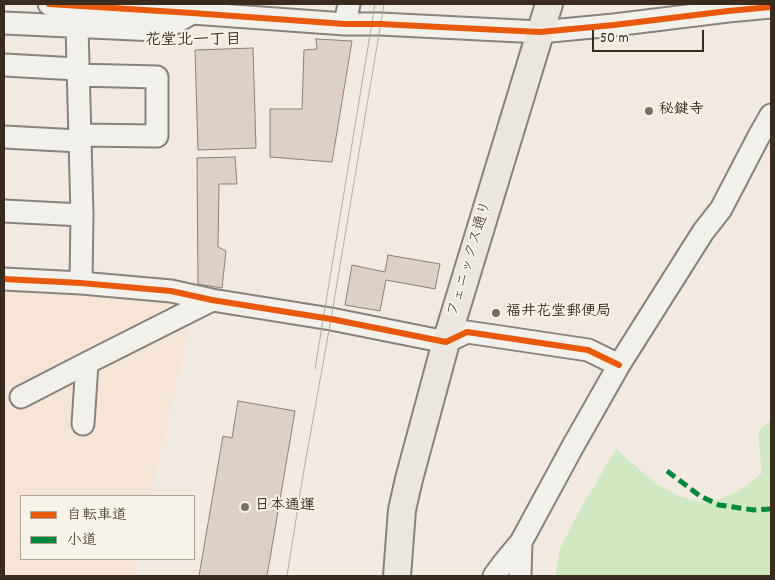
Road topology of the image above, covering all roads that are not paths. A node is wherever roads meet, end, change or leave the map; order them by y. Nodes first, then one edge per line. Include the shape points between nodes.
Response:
1 (49, 4) edge
2 (549, 4) edge
3 (771, 7) edge
4 (186, 8) edge
5 (347, 14) edge
6 (4, 23) edge
7 (76, 27) junction
8 (540, 32) junction
9 (4, 65) edge
10 (77, 72) junction
11 (771, 115) edge
12 (4, 137) edge
13 (79, 138) junction
14 (4, 211) edge
15 (82, 215) junction
16 (4, 279) edge
17 (81, 283) junction
18 (212, 300) junction
19 (446, 342) junction
20 (86, 363) junction
21 (620, 365) junction
22 (21, 397) dead end
23 (83, 424) dead end
24 (521, 542) junction
25 (397, 576) edge
26 (494, 576) edge
27 (520, 576) edge

1 - 4 street
2 - 8 main road, フェニックス通り
3 - 8 street
4 - 5 street
4 - 7 street via 169,26 156,30
5 - 8 street via 380,24
6 - 7 street
7 - 10 street
8 - 19 main road, フェニックス通り
9 - 10 street
10 - 13 street
10 - 13 street via 157,77 157,136
11 - 21 street via 721,209 703,232
12 - 13 street
13 - 15 street
14 - 15 street
15 - 17 street
16 - 17 street
17 - 18 street via 171,291
18 - 19 street
18 - 20 street
19 - 21 street via 467,332 588,350
19 - 25 main road, フェニックス通り via 402,510
20 - 22 street
20 - 23 street
21 - 24 street
24 - 26 street
24 - 27 street

